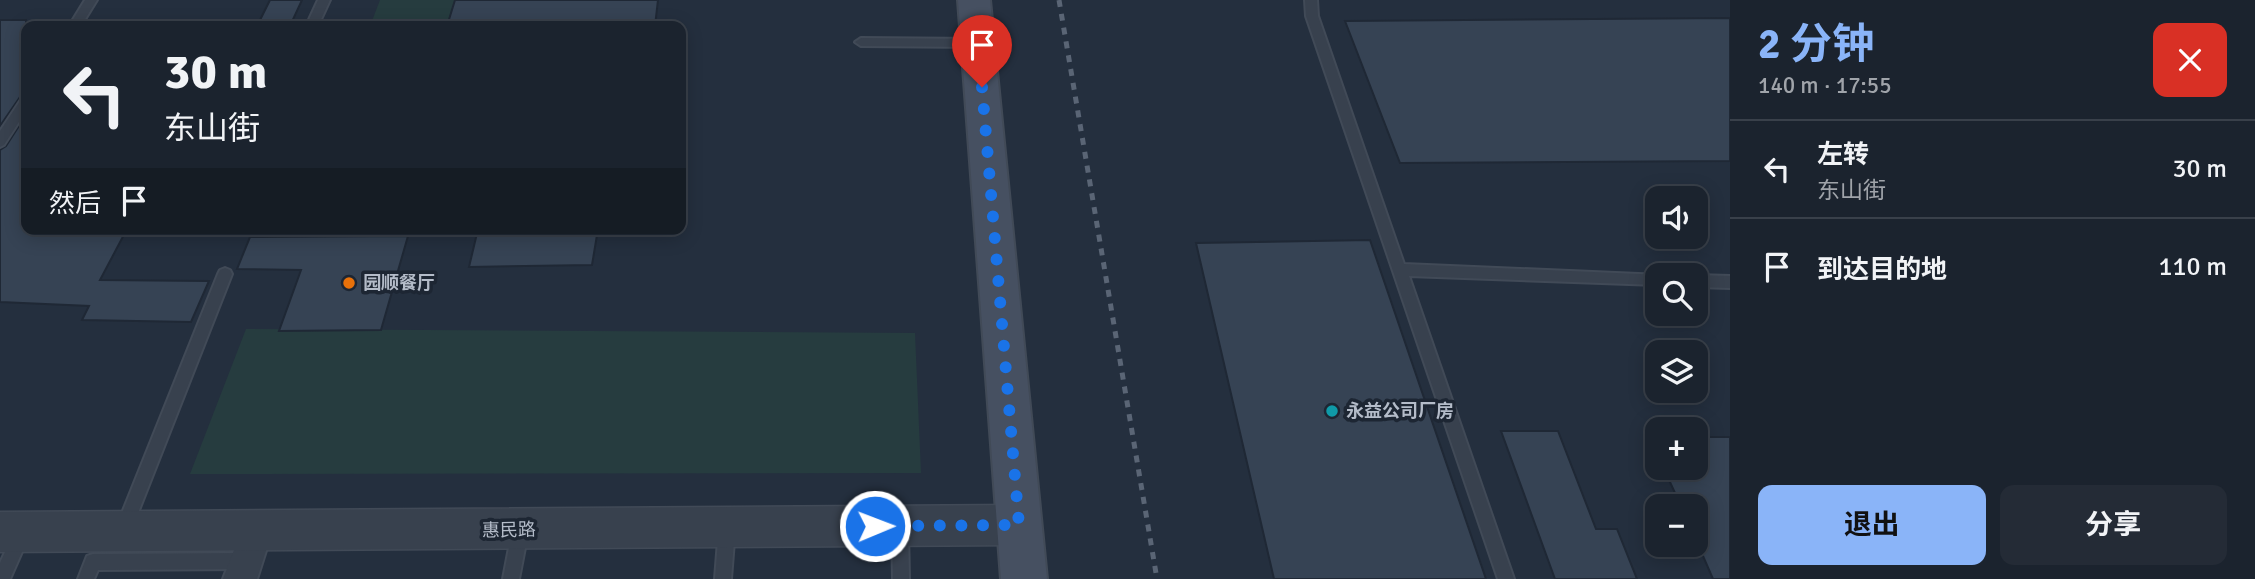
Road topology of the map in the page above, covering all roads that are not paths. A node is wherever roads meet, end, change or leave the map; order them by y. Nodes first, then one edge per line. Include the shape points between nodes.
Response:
1 (91, 0) edge
2 (324, 0) edge
3 (974, 0) edge
4 (1311, 0) edge
5 (78, 21) edge
6 (314, 21) edge
7 (861, 42) dead end
8 (978, 43) junction
9 (21, 110) edge
10 (0, 142) edge
11 (1399, 270) junction
12 (225, 275) dead end
13 (1645, 279) edge
14 (1708, 281) edge
15 (1730, 282) edge
16 (1019, 525) junction
17 (900, 526) junction
18 (727, 528) junction
19 (521, 530) junction
20 (11, 532) edge
21 (122, 533) junction
22 (248, 558) edge
23 (1, 579) edge
24 (86, 579) edge
25 (511, 579) edge
26 (723, 579) edge
27 (901, 579) edge
28 (1024, 579) edge
29 (1506, 579) edge

1 - 5 lane
2 - 6 lane
3 - 8 main road
4 - 11 lane via 1312,16
7 - 8 lane
8 - 16 main road
9 - 10 lane
11 - 13 lane
11 - 29 lane
12 - 21 lane
14 - 15 lane
16 - 17 street, 惠民路
16 - 28 main road
17 - 18 street, 惠民路
17 - 27 lane
18 - 19 street, 惠民路
18 - 26 lane
19 - 22 street, 惠民路
19 - 25 lane
20 - 21 street, 惠民路
20 - 23 lane
21 - 22 street, 惠民路
22 - 24 lane via 93,562

